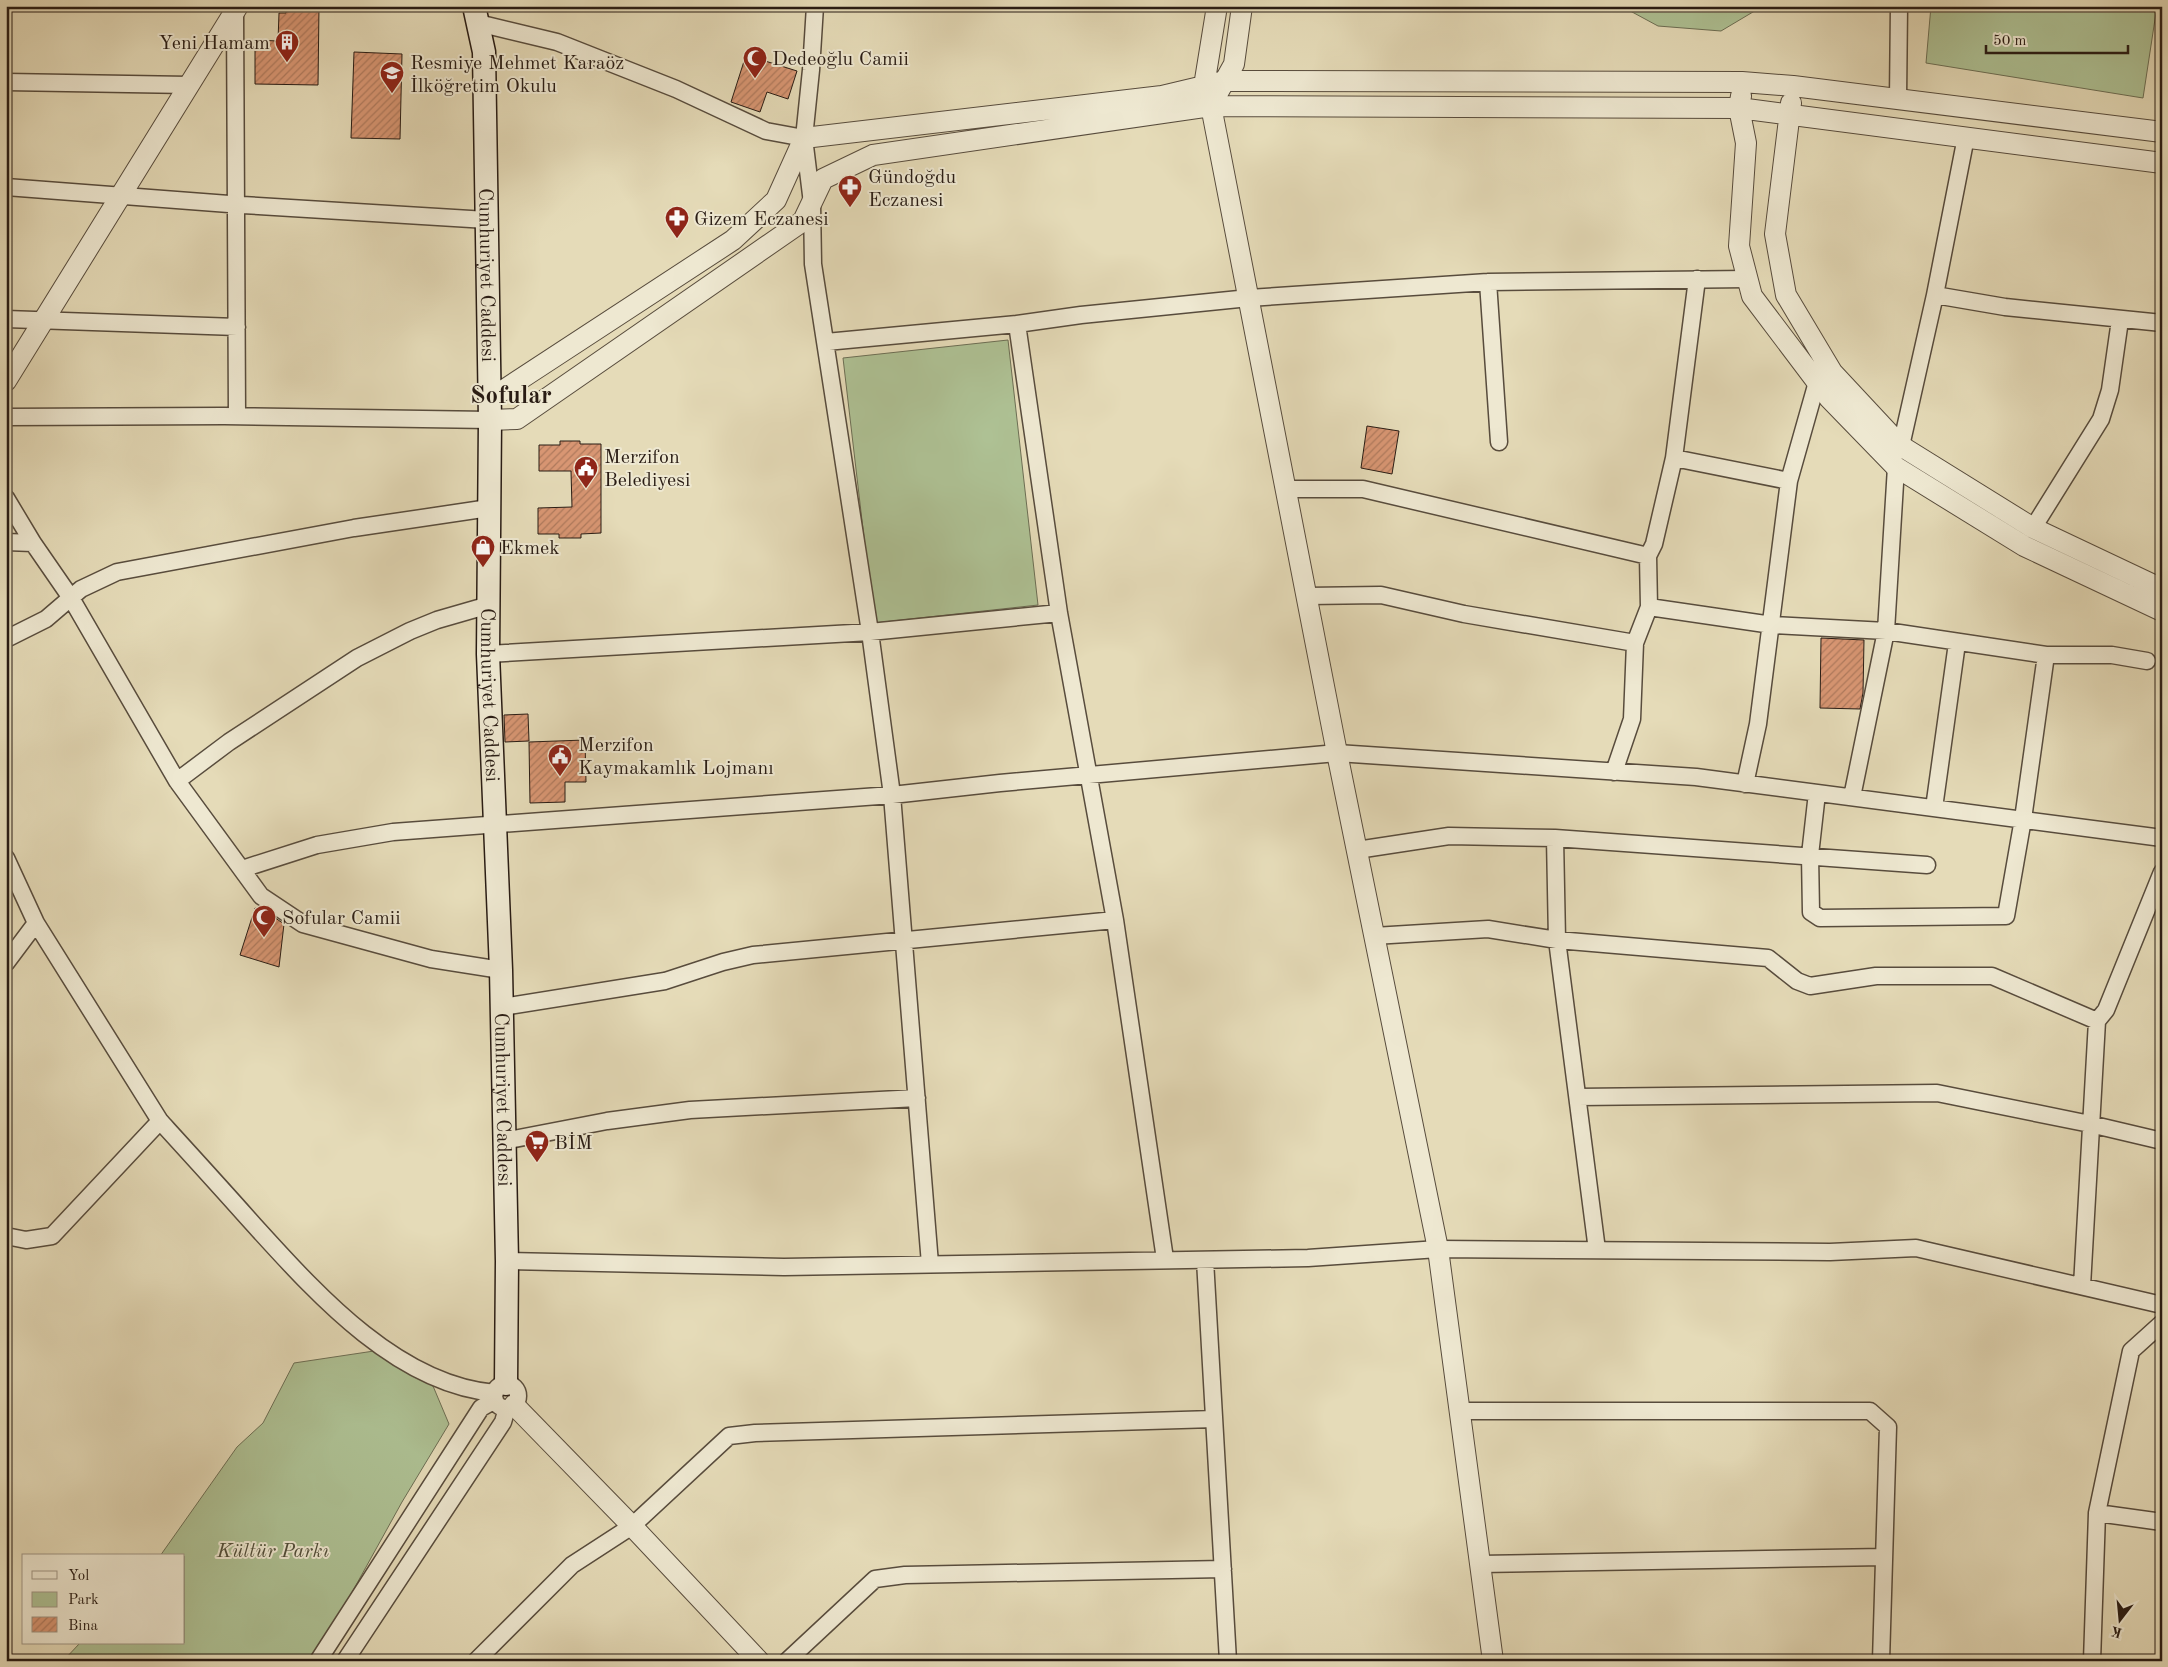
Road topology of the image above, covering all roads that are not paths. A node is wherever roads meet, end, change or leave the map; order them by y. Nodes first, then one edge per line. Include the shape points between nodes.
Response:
1 (815, 6) edge
2 (1217, 6) edge
3 (1242, 6) edge
4 (1899, 6) edge
5 (236, 8) edge
6 (476, 15) edge
7 (1225, 81) junction
8 (6, 82) edge
9 (1742, 82) junction
10 (189, 85) junction
11 (1204, 86) junction
12 (1793, 86) junction
13 (1898, 99) junction
14 (1211, 106) junction
15 (1740, 108) junction
16 (1789, 114) junction
17 (2162, 132) edge
18 (804, 138) junction
19 (1966, 138) junction
20 (2162, 163) edge
21 (6, 187) edge
22 (121, 196) junction
23 (812, 203) junction
24 (236, 204) junction
25 (487, 220) junction
26 (1748, 279) junction
27 (1697, 280) junction
28 (1488, 282) junction
29 (1935, 295) junction
30 (1249, 298) junction
31 (6, 319) edge
32 (2120, 320) junction
33 (43, 322) junction
34 (2162, 323) edge
35 (1017, 324) junction
36 (236, 327) junction
37 (826, 342) junction
38 (6, 381) edge
39 (1817, 382) junction
40 (490, 410) junction
41 (237, 416) junction
42 (6, 417) edge
43 (1499, 442) dead end
44 (1901, 446) junction
45 (1674, 458) junction
46 (1896, 467) junction
47 (1789, 481) junction
48 (1286, 489) junction
49 (6, 498) edge
50 (489, 508) junction
51 (2033, 528) junction
52 (6, 542) edge
53 (33, 543) junction
54 (1648, 556) junction
55 (2162, 589) edge
56 (1307, 596) junction
57 (71, 598) junction
58 (488, 605) junction
59 (1649, 607) junction
60 (2162, 611) edge
61 (1059, 614) junction
62 (1772, 625) junction
63 (1886, 631) junction
64 (870, 632) junction
65 (6, 639) edge
66 (1635, 643) junction
67 (1957, 643) junction
68 (488, 654) junction
69 (2046, 655) junction
70 (2147, 661) dead end
71 (1337, 753) junction
72 (1614, 772) junction
73 (1087, 775) junction
74 (177, 781) junction
75 (1745, 784) junction
76 (1817, 793) junction
77 (892, 796) junction
78 (1852, 797) junction
79 (1934, 808) junction
80 (2023, 819) junction
81 (495, 825) junction
82 (1555, 838) junction
83 (2162, 838) edge
84 (1357, 850) junction
85 (1810, 855) junction
86 (6, 858) edge
87 (1927, 865) dead end
88 (242, 869) junction
89 (2162, 872) edge
90 (1115, 920) junction
91 (36, 923) junction
92 (1374, 936) junction
93 (1557, 940) junction
94 (904, 941) junction
95 (6, 963) edge
96 (501, 970) junction
97 (502, 1007) junction
98 (2097, 1021) junction
99 (1578, 1097) junction
100 (917, 1098) junction
101 (160, 1121) junction
102 (2090, 1124) junction
103 (504, 1141) junction
104 (2162, 1142) edge
105 (6, 1236) edge
106 (1438, 1249) junction
107 (1597, 1250) junction
108 (1165, 1259) junction
109 (1205, 1260) junction
110 (506, 1261) junction
111 (930, 1264) junction
112 (2082, 1286) junction
113 (2162, 1305) edge
114 (2162, 1322) edge
115 (503, 1398) junction
116 (1459, 1411) junction
117 (1214, 1418) junction
118 (2097, 1512) junction
119 (2162, 1522) edge
120 (632, 1526) junction
121 (1884, 1557) junction
122 (1480, 1564) junction
123 (1222, 1568) junction
124 (328, 1645) junction
125 (318, 1661) edge
126 (346, 1661) edge
127 (476, 1661) edge
128 (759, 1661) edge
129 (787, 1661) edge
130 (1228, 1661) edge
131 (1493, 1661) edge
132 (1881, 1661) edge
133 (2092, 1661) edge

1 - 18 street
2 - 11 street
3 - 7 street via 1234,64
4 - 13 street
5 - 10 street
5 - 24 street
6 - 18 street via 557,42 676,89 766,131
6 - 25 main road, Cumhuriyet Caddesi via 484,52
7 - 9 street
7 - 11 street
7 - 14 street
8 - 10 street
9 - 12 street
9 - 15 street
10 - 22 street
11 - 14 street
11 - 18 street via 1162,96
12 - 13 street
12 - 16 street
13 - 17 street
14 - 15 street
14 - 23 street via 873,155 823,180
14 - 30 street
15 - 16 street
15 - 26 street via 1746,143 1739,246
16 - 19 street
16 - 44 street via 1775,234 1786,295 1832,372
18 - 23 street
18 - 40 street via 776,200 733,240
19 - 20 street
19 - 29 street
21 - 22 street
22 - 24 street
22 - 33 street
23 - 37 street via 814,264
23 - 40 street via 803,221 517,420
24 - 25 street
24 - 36 street
25 - 40 main road, Cumhuriyet Caddesi
26 - 27 street
26 - 39 street via 1752,296
27 - 28 street
27 - 45 street
28 - 30 street
28 - 43 street
29 - 32 street via 2005,307
29 - 44 street
30 - 35 street
30 - 48 street
31 - 33 street
32 - 34 street
32 - 51 street via 2110,390 2101,419
33 - 36 street
33 - 38 street
35 - 37 street
35 - 61 street
36 - 41 street
37 - 64 street
39 - 46 street
39 - 47 street
40 - 41 street
40 - 50 main road, Cumhuriyet Caddesi
41 - 42 street
44 - 51 street
45 - 47 street
45 - 54 street via 1654,544
46 - 60 street via 2024,546
46 - 63 street
47 - 62 street
48 - 54 street via 1363,489
48 - 56 street
49 - 53 street
50 - 57 street via 354,528 117,572 81,589
50 - 58 main road, Cumhuriyet Caddesi
51 - 55 street
52 - 53 street
53 - 57 street
54 - 59 street
56 - 66 street via 1381,595 1464,614
56 - 71 street
57 - 65 street via 46,619
57 - 74 street
58 - 68 main road, Cumhuriyet Caddesi
58 - 74 street via 410,631 357,658 229,742
59 - 62 street
59 - 66 street
61 - 64 street
61 - 73 street
62 - 63 street
62 - 75 street via 1758,724
63 - 67 street
63 - 78 street
64 - 68 street
64 - 77 street
66 - 72 street via 1632,719
67 - 69 street
67 - 79 street
68 - 81 main road, Cumhuriyet Caddesi
69 - 70 street via 2112,655
69 - 80 street
71 - 72 street
71 - 73 street
71 - 84 street
72 - 75 street via 1696,777
73 - 77 street
73 - 90 street
74 - 88 street
75 - 76 street
76 - 78 street
76 - 85 street
77 - 81 street
77 - 94 street
78 - 79 street
79 - 80 street
80 - 83 street
80 - 85 street via 2006,916 1820,918 1811,912
81 - 88 street via 355,837 298,850
81 - 96 main road, Cumhuriyet Caddesi
82 - 84 street via 1449,836
82 - 85 street
82 - 93 street
84 - 92 street
85 - 87 street
86 - 91 street
88 - 96 street via 261,896 302,924 431,959
89 - 98 street via 2106,1010
90 - 94 street
90 - 108 street
91 - 95 street
91 - 101 street
92 - 93 street via 1488,929
92 - 106 street
93 - 98 street via 1768,958 1797,981 1810,986 1876,976 1992,976
93 - 99 street
94 - 97 street via 753,955 664,981
94 - 100 street
96 - 97 main road, Cumhuriyet Caddesi
97 - 103 main road, Cumhuriyet Caddesi
98 - 102 street
99 - 102 street via 1937,1093
99 - 107 street
100 - 103 street via 653,1114
100 - 111 street
101 - 105 street via 52,1236 26,1240
101 - 115 street via 312,1288 351,1324 418,1368 456,1385
102 - 104 street
102 - 112 street
103 - 110 main road, Cumhuriyet Caddesi
106 - 107 street
106 - 109 street via 1308,1258
106 - 116 street
107 - 112 street via 1830,1252 1916,1248
108 - 109 street
108 - 111 street
109 - 117 street
110 - 111 street via 784,1267
110 - 115 main road, Cumhuriyet Caddesi
112 - 113 street
114 - 118 street via 2131,1351
115 - 120 street
115 - 124 street via 481,1408
115 - 126 street via 503,1422
116 - 121 street via 1870,1411 1888,1427
116 - 122 street
117 - 120 street via 729,1436
117 - 123 street
118 - 119 street
118 - 133 street
120 - 127 street via 572,1565
120 - 128 street
121 - 122 street
121 - 132 street
122 - 131 street
123 - 129 street via 905,1575 875,1579
123 - 130 street
124 - 125 street
124 - 126 street

